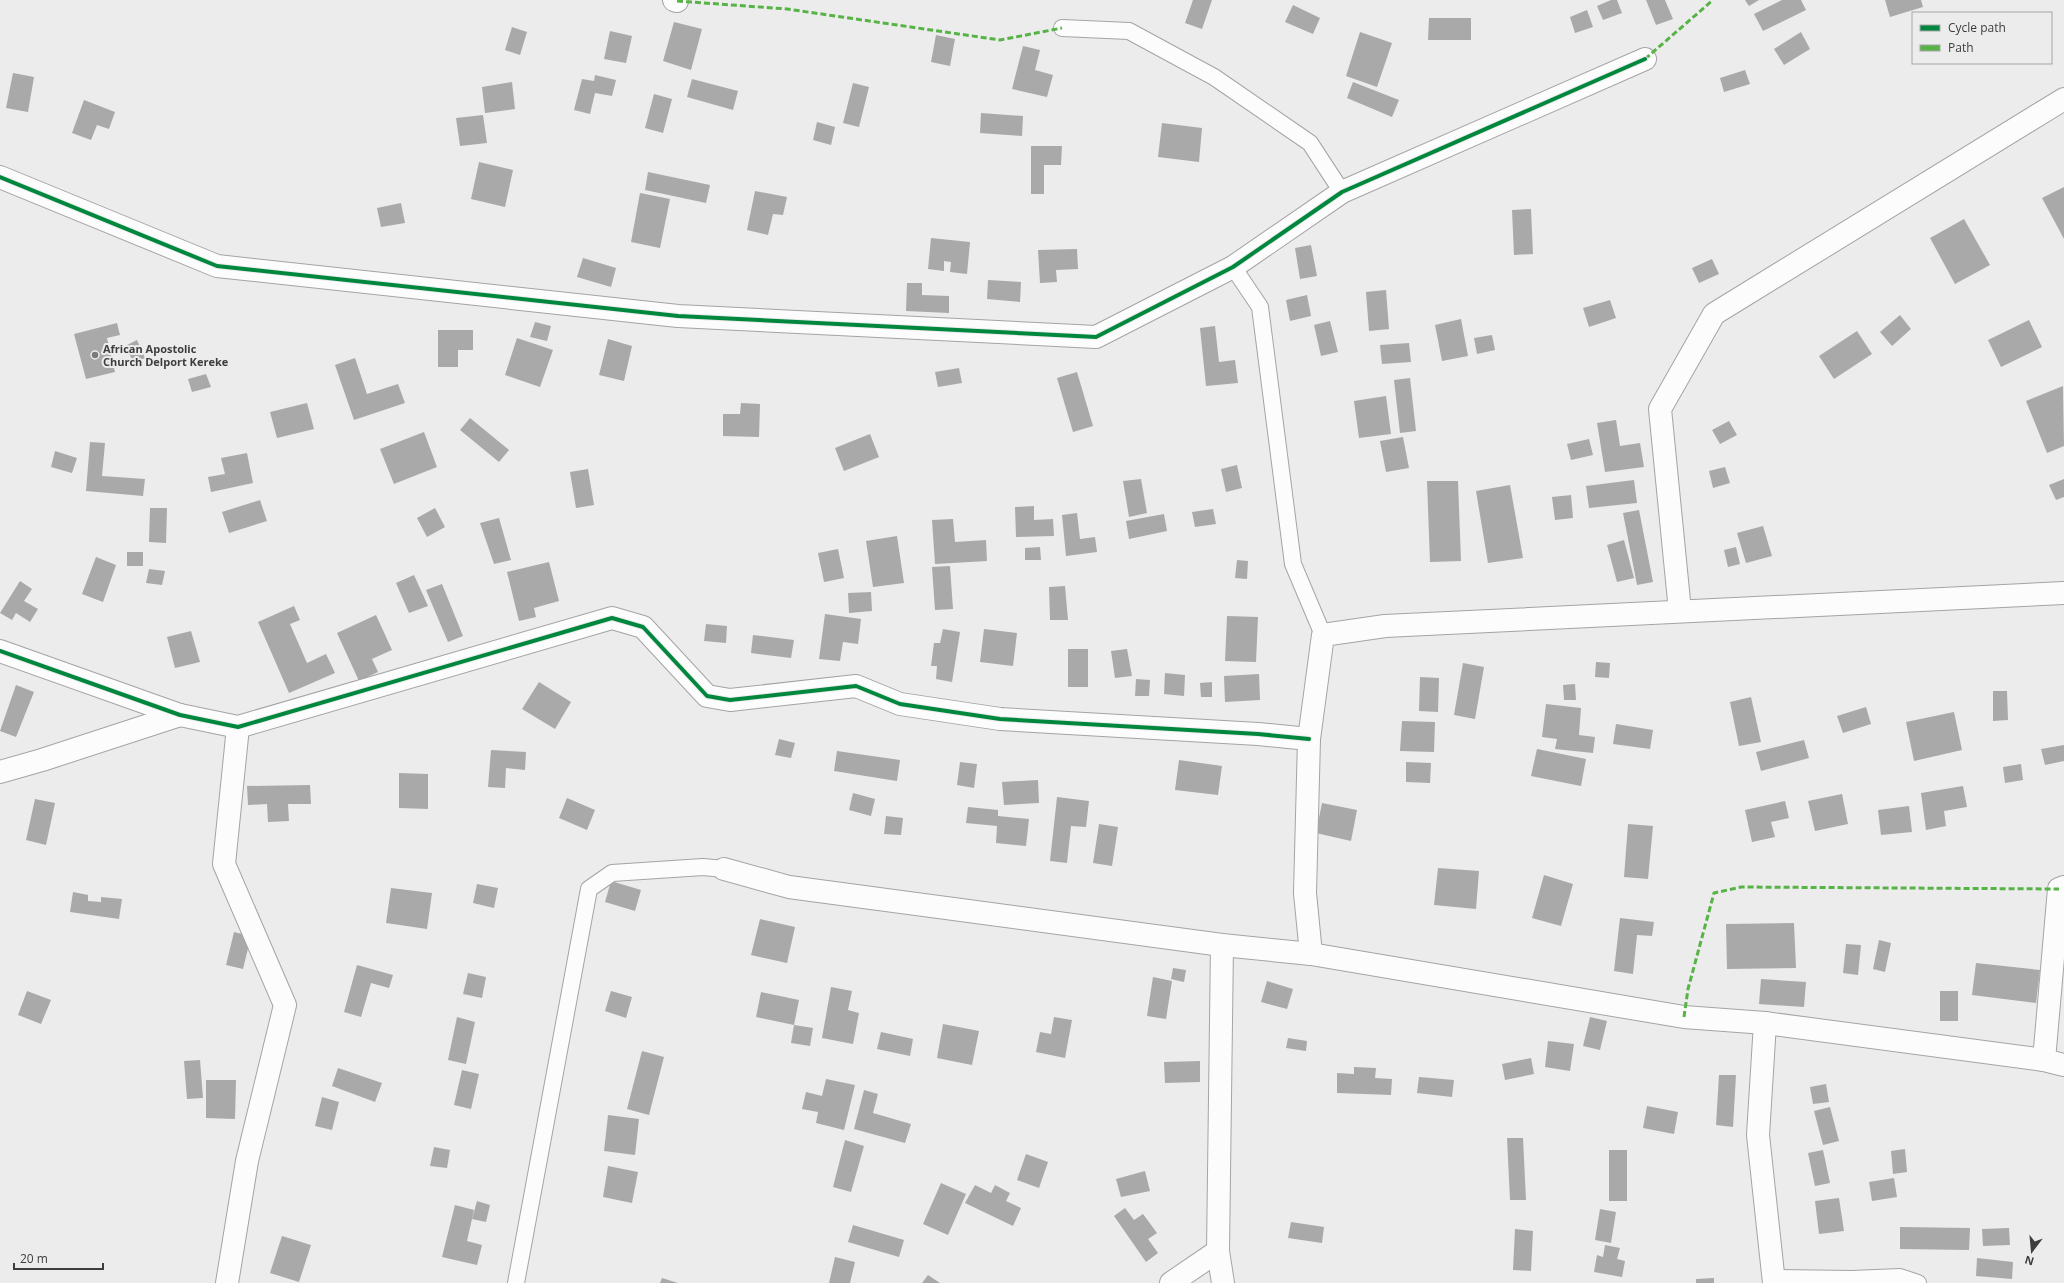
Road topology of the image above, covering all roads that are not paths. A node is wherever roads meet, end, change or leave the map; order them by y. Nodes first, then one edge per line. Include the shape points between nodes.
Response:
1 (1062, 28) dead end
2 (1645, 59) dead end
3 (2064, 99) edge
4 (0, 177) edge
5 (1342, 192) junction
6 (1233, 267) junction
7 (2064, 593) edge
8 (1680, 611) junction
9 (1323, 635) junction
10 (0, 652) edge
11 (180, 714) junction
12 (238, 727) junction
13 (1309, 739) junction
14 (0, 772) edge
15 (724, 869) joint
16 (2064, 887) edge
17 (1222, 945) junction
18 (1311, 954) junction
19 (1765, 1023) junction
20 (2054, 1063) edge
21 (1218, 1251) junction
22 (1773, 1280) edge
23 (227, 1283) edge
24 (516, 1283) edge
25 (1171, 1283) edge
26 (1223, 1283) edge
27 (1918, 1283) edge

1 - 5 lane via 1129,31 1214,77 1310,143
2 - 5 street
3 - 8 street via 1714,314 1660,409
4 - 6 street via 217,266 678,316 1096,337
5 - 6 street
6 - 9 lane via 1260,307 1293,564
7 - 8 street
8 - 9 street via 1385,626
9 - 13 street
10 - 11 street
11 - 12 street
11 - 14 street
12 - 13 street via 612,618 643,627 707,696 730,700 856,686 900,704 1000,719
12 - 23 street via 224,864 285,1005 247,1161
13 - 18 street via 1305,893
15 - 17 street via 789,887
15 - 24 lane via 704,867 612,873 589,889
16 - 20 street via 2059,889
17 - 18 street
17 - 21 street
18 - 19 street via 1684,1017
19 - 20 street
19 - 22 street via 1758,1135
21 - 25 street
21 - 26 street
22 - 27 lane via 1900,1277

